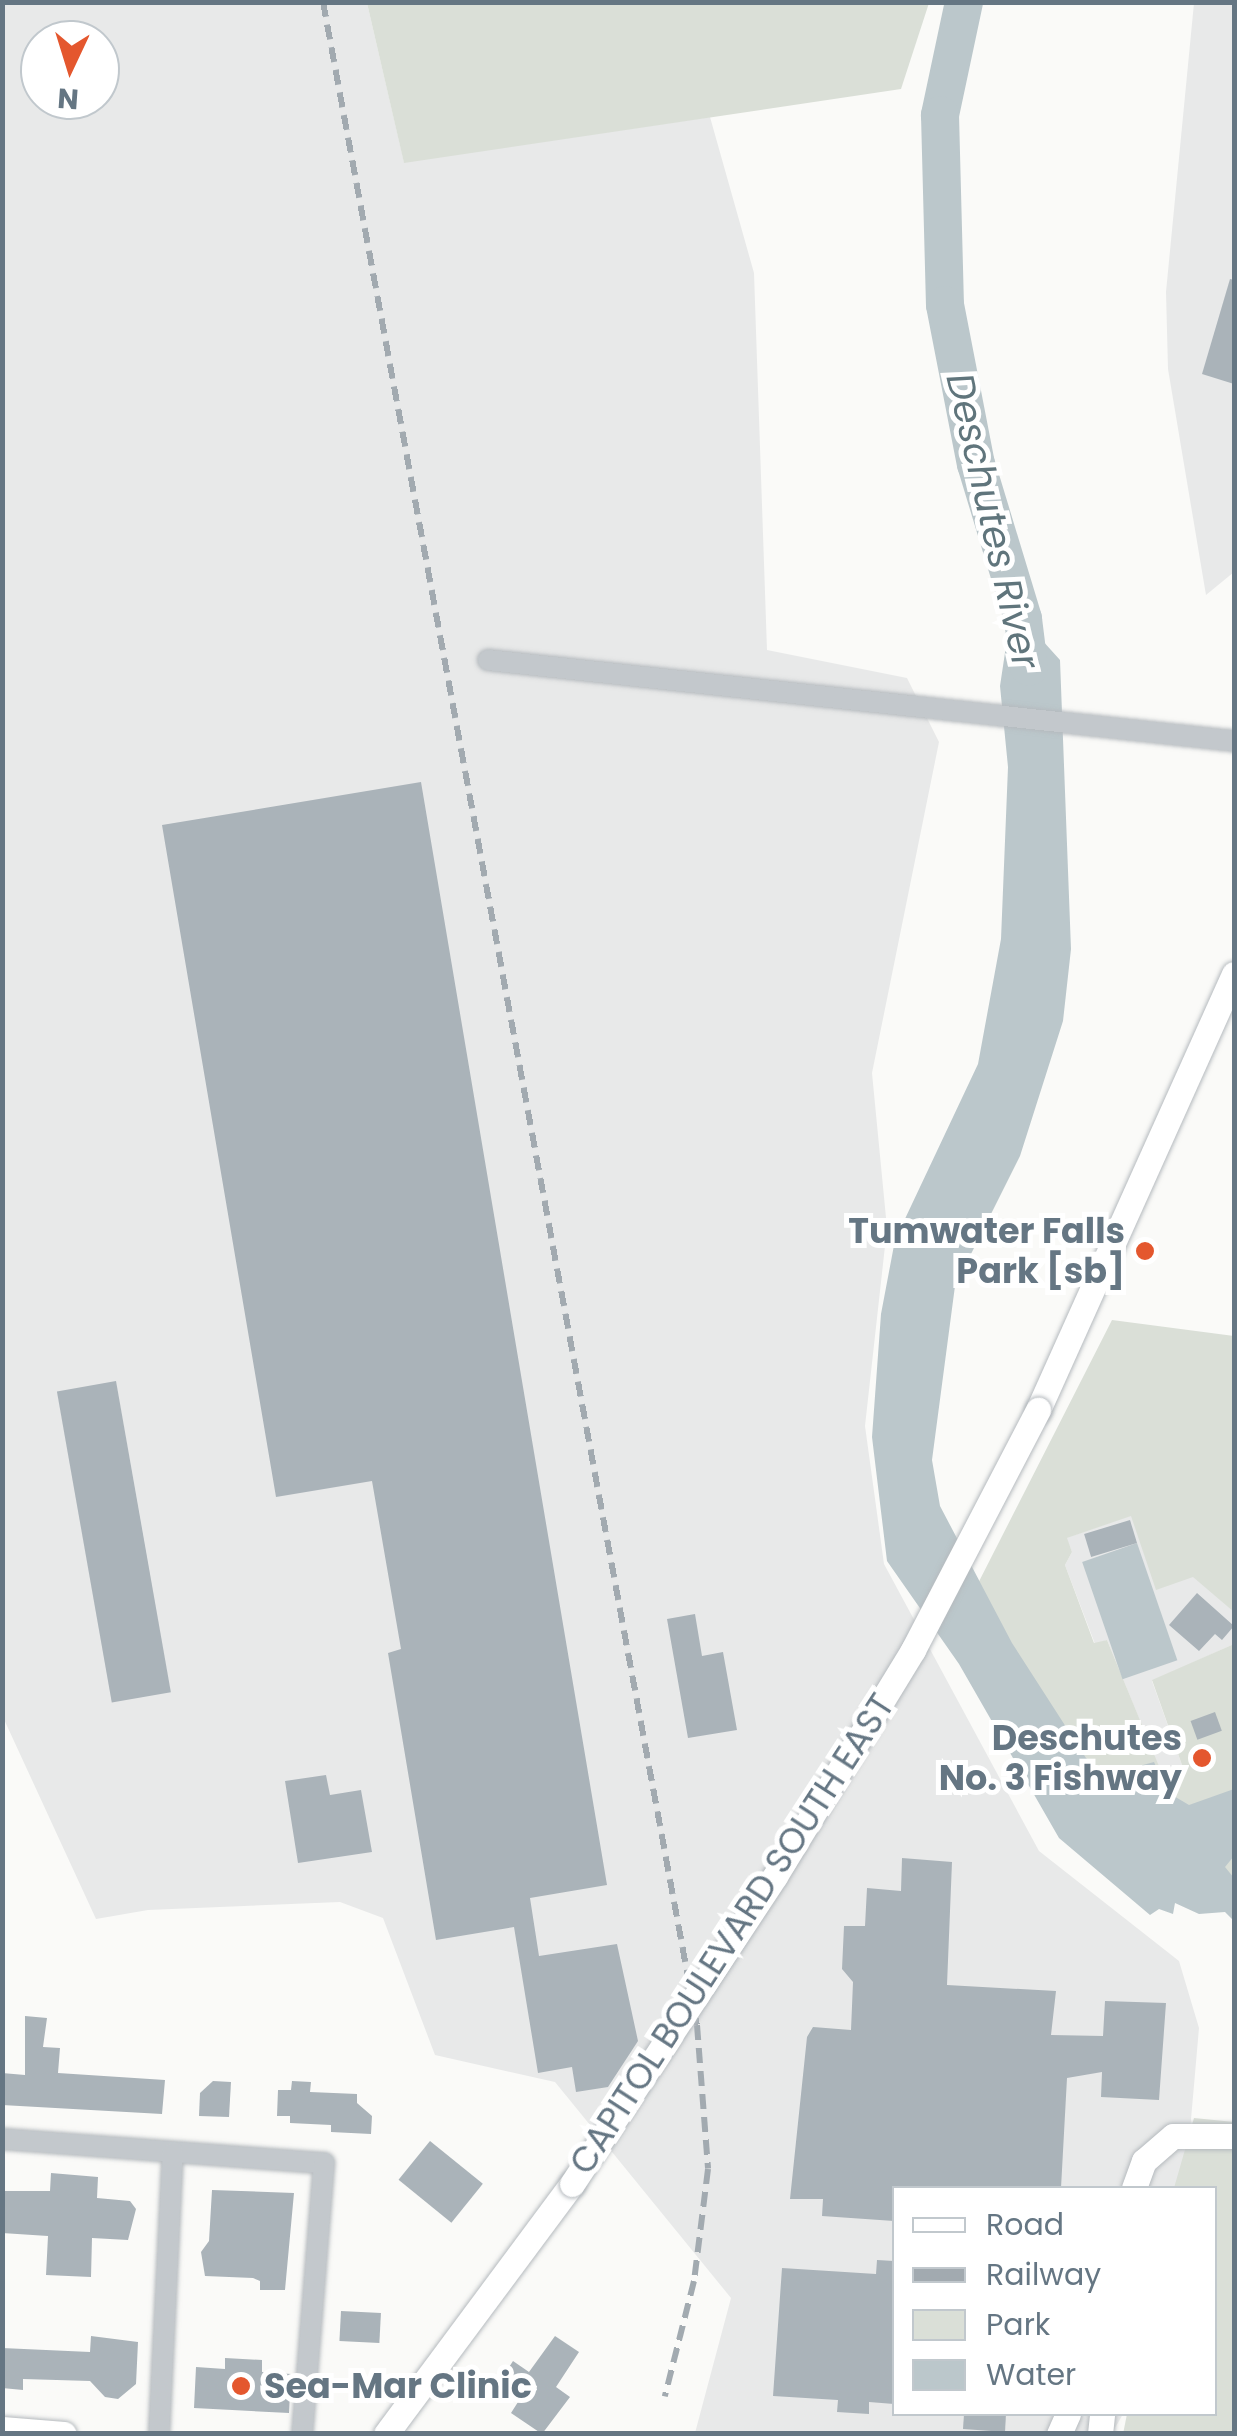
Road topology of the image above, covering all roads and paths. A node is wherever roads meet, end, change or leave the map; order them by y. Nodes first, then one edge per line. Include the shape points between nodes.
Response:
1 (488, 660) dead end
2 (1234, 741) edge
3 (1234, 974) edge
4 (1234, 2136) edge
5 (2, 2139) edge
6 (173, 2152) junction
7 (1135, 2186) edge
8 (2, 2429) edge
9 (64, 2434) edge
10 (159, 2434) edge
11 (302, 2434) edge
12 (386, 2434) edge

1 - 2 street
3 - 12 main road, CAPITOL BOULEVARD SOUTH EAST, bridge via 1038,1410 913,1650 572,2184
4 - 7 main road via 1198,2134 1160,2144
5 - 6 street
6 - 10 street
6 - 11 street via 324,2163
8 - 9 main road

